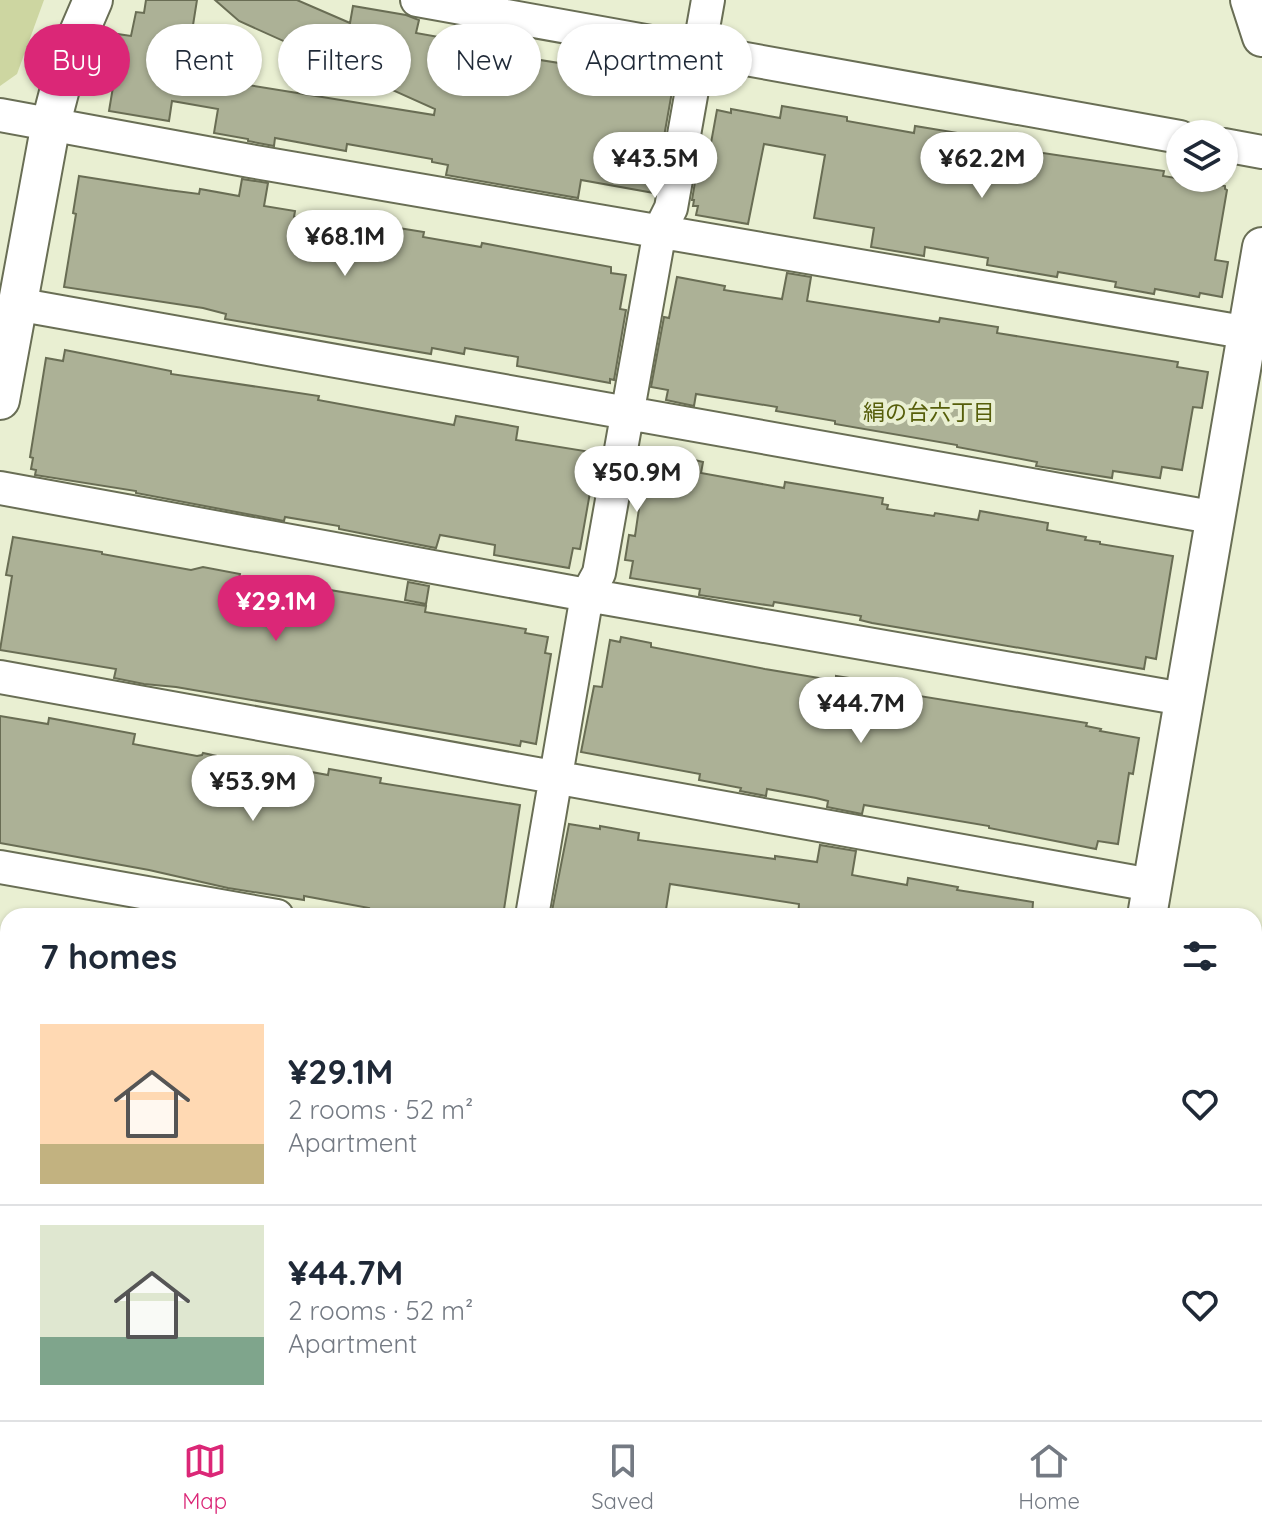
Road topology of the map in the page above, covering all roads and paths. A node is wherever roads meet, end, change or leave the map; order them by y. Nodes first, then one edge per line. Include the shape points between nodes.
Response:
1 (93, 0) edge
2 (417, 0) edge
3 (708, 0) edge
4 (1250, 0) edge
5 (557, 24) edge
6 (703, 24) edge
7 (1262, 37) edge
8 (752, 59) edge
9 (690, 96) edge
10 (0, 115) edge
11 (51, 123) junction
12 (1166, 134) edge
13 (1238, 148) edge
14 (1262, 152) edge
15 (660, 230) junction
16 (1262, 247) edge
17 (16, 304) junction
18 (1249, 333) junction
19 (0, 400) edge
20 (626, 414) junction
21 (0, 488) edge
22 (1217, 518) junction
23 (587, 595) junction
24 (0, 677) edge
25 (1183, 699) junction
26 (555, 778) junction
27 (0, 867) edge
28 (1149, 900) edge
29 (232, 908) edge
30 (533, 908) edge

1 - 11 street via 68,58
2 - 5 street
3 - 6 street
4 - 7 street
8 - 12 street
9 - 15 street via 671,208
10 - 11 street
11 - 15 street
11 - 17 street
13 - 14 street
15 - 18 street
15 - 20 street
16 - 18 street
17 - 19 street
17 - 20 street
18 - 22 street
20 - 22 street
20 - 23 street via 599,573
21 - 23 street
22 - 25 street
23 - 25 street
23 - 26 street
24 - 26 street
25 - 28 street
26 - 28 street
26 - 30 street
27 - 29 street

